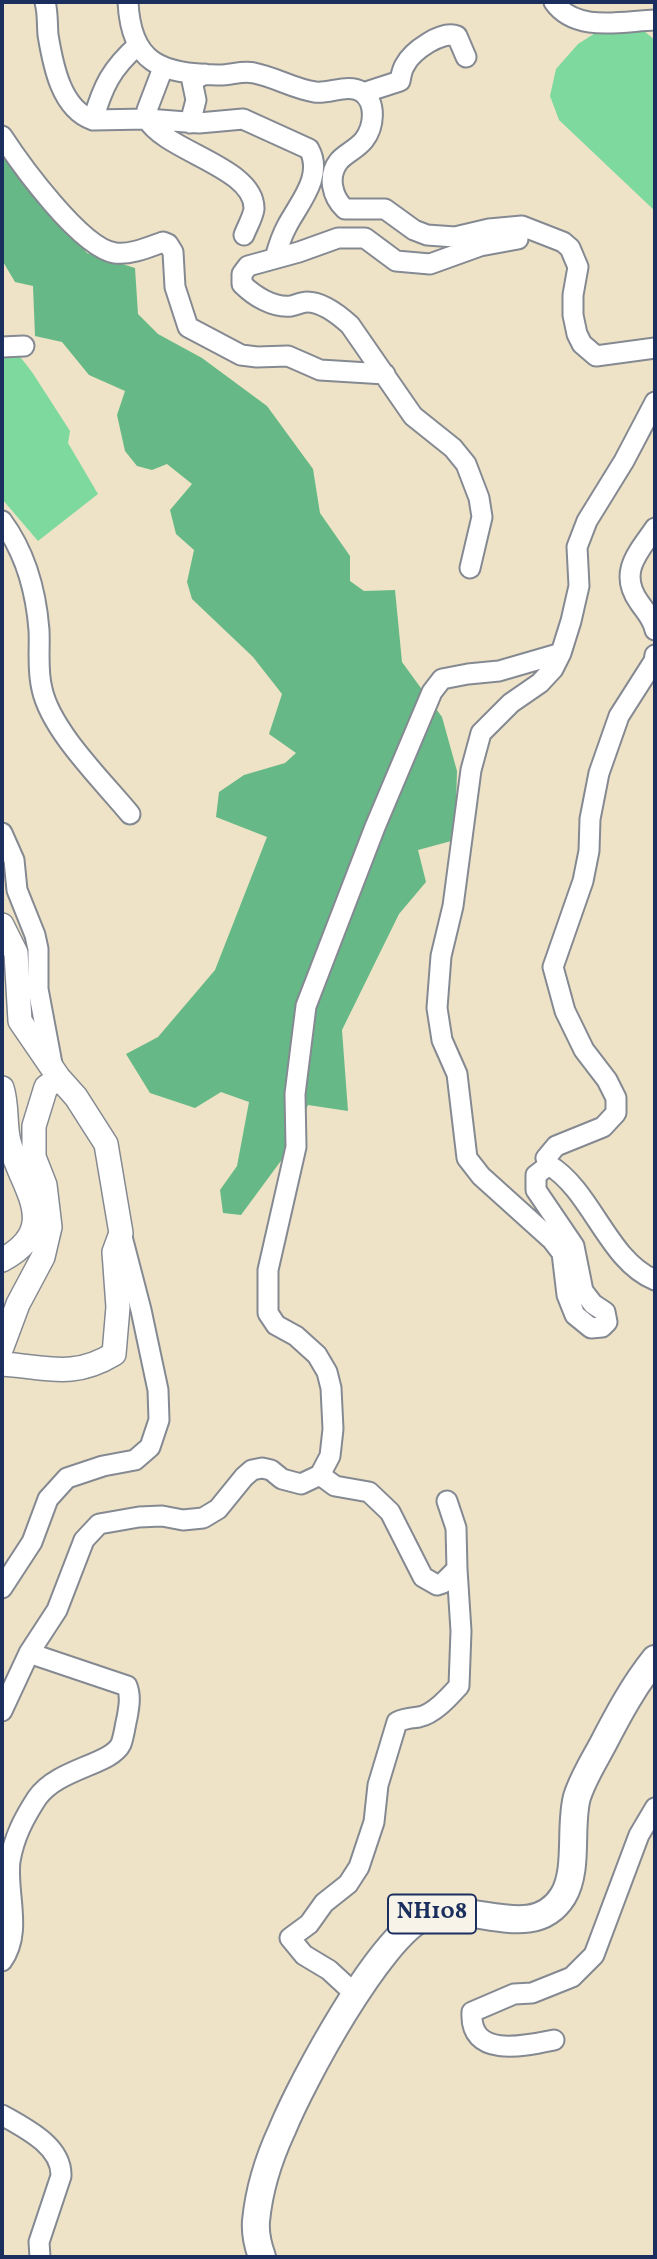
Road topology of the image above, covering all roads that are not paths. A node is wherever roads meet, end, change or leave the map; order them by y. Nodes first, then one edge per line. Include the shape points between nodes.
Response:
1 (44, 2) edge
2 (128, 2) edge
3 (554, 2) edge
4 (655, 20) edge
5 (138, 46) junction
6 (467, 57) dead end
7 (163, 68) junction
8 (205, 74) junction
9 (363, 93) junction
10 (146, 119) junction
11 (93, 120) junction
12 (190, 123) junction
13 (2, 136) edge
14 (244, 235) dead end
15 (568, 246) junction
16 (275, 258) junction
17 (24, 346) dead end
18 (2, 347) edge
19 (655, 348) edge
20 (385, 373) junction
21 (655, 402) edge
22 (2, 521) edge
23 (655, 528) edge
24 (470, 568) dead end
25 (655, 630) edge
26 (561, 653) junction
27 (655, 655) edge
28 (130, 814) dead end
29 (2, 834) edge
30 (9, 884) edge
31 (2, 925) edge
32 (56, 1074) junction
33 (2, 1088) edge
34 (549, 1165) junction
35 (121, 1233) junction
36 (2, 1260) edge
37 (655, 1280) edge
38 (2, 1347) edge
39 (2, 1364) edge
40 (320, 1475) junction
41 (447, 1501) dead end
42 (457, 1569) junction
43 (2, 1588) edge
44 (29, 1653) junction
45 (655, 1659) edge
46 (2, 1711) edge
47 (655, 1808) edge
48 (2, 1961) edge
49 (355, 1994) junction
50 (554, 2040) dead end
51 (2, 2115) edge
52 (40, 2257) edge
53 (262, 2257) edge

1 - 11 street via 64,93 73,107
2 - 5 street
3 - 4 street via 571,18 593,23
5 - 7 street
5 - 11 street via 111,72
6 - 9 street via 457,36 442,36 405,64 400,81
7 - 8 street
7 - 10 street
8 - 9 street via 252,72 317,93 353,88
8 - 12 street via 192,81 196,100
9 - 15 street via 373,110 371,124 365,140 338,162 333,176 335,197 345,209 385,209 427,235 454,237 522,226
10 - 11 street
10 - 12 street
10 - 14 street via 173,141 239,178 254,210
12 - 16 street via 243,119 309,149 314,161 311,180
13 - 20 street via 65,216 101,247 114,253 163,242 171,247 188,327 241,355 288,356 320,370
15 - 16 street via 560,251 534,240 507,240 434,264 410,264 391,259 365,238 347,236
15 - 19 street via 578,267 573,315 582,344 596,356
16 - 20 street via 248,266 242,284 279,306 307,302 326,307 350,325
17 - 18 street
20 - 24 street via 413,416 466,464 482,517
21 - 26 street via 587,521 577,547 579,586
22 - 28 street via 22,554 33,595 41,688 47,705 72,744
23 - 25 street via 633,560 629,576 633,594
26 - 34 street via 540,683 481,733 471,771 453,906 440,956 436,1008 442,1041 457,1074 467,1158 562,1253 575,1315 597,1329 607,1322 605,1312 583,1291 574,1246 536,1190 536,1175
26 - 40 street via 499,671 442,679 432,692 306,1006 295,1094 296,1147 268,1270 268,1313 276,1325 317,1354 327,1371 332,1429 330,1456
27 - 34 street via 619,716 599,773 583,881 553,967 565,1011 584,1050 612,1089 616,1113 603,1126 556,1146 546,1158
29 - 30 street via 13,860
30 - 32 street via 35,935 38,989
31 - 32 main road via 16,953 20,1021
32 - 35 main road via 106,1144
32 - 38 main road via 46,1087 34,1126 34,1157 45,1185 50,1227 43,1257
33 - 36 main road via 8,1137 33,1198 35,1219 24,1245
34 - 37 street via 580,1196 630,1262
35 - 39 main road via 114,1252 118,1307 114,1354 68,1371
35 - 43 street via 158,1391 159,1420 150,1447 135,1460 66,1478 48,1499 32,1542
40 - 42 street via 335,1486 369,1492 390,1512 430,1583 443,1583
40 - 44 street via 301,1484 282,1479 271,1470 252,1470 218,1509 203,1518 139,1517 99,1524 84,1540 57,1610
41 - 42 street via 456,1528
42 - 49 street via 459,1686 431,1712 397,1721 359,1867 348,1884 290,1938 304,1955
44 - 46 street
44 - 48 street via 127,1686 129,1705 121,1744 113,1754 58,1778 43,1790 20,1824 10,1862 13,1925
45 - 49 highway, NH108 via 624,1704 586,1776 574,1814 569,1878 564,1895 549,1912 510,1919 458,1912 425,1916 395,1942
47 - 50 street via 639,1835 594,1955 572,1977 472,2012 471,2023 478,2036 495,2045 520,2048
49 - 53 highway, NH108 via 281,2130 256,2222
51 - 52 street via 27,2130 62,2165 39,2242

